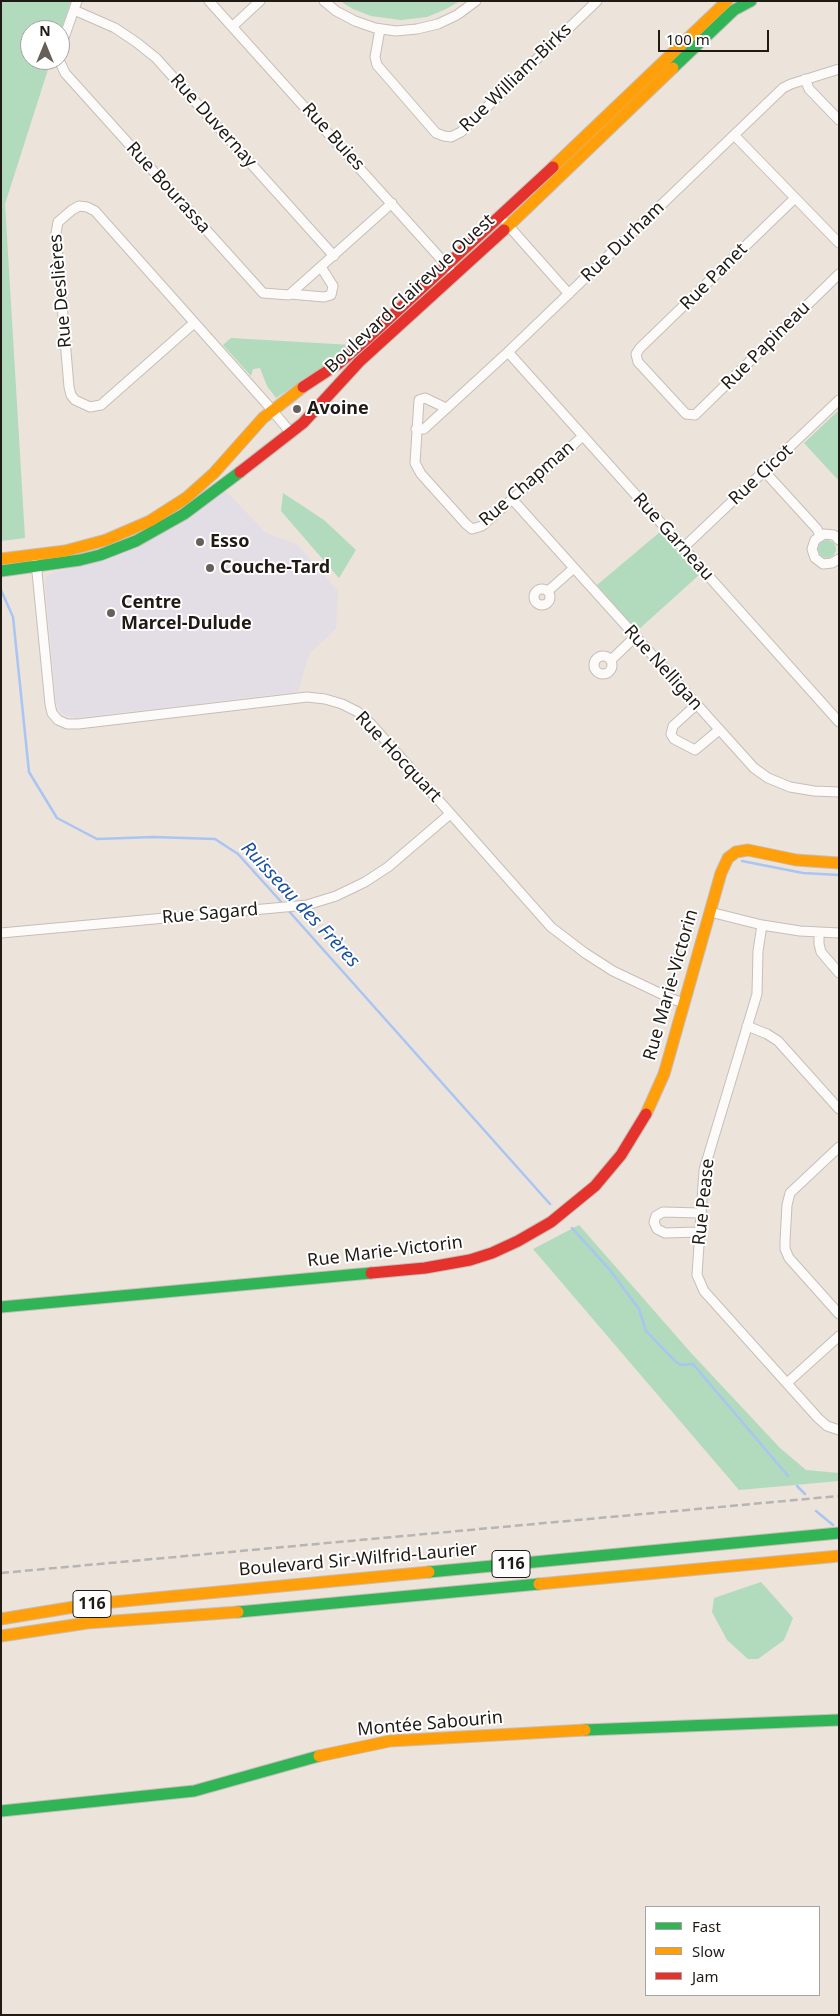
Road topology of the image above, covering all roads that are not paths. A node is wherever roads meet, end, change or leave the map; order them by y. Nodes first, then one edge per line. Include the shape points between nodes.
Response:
1 (77, 1) edge
2 (209, 1) edge
3 (260, 1) edge
4 (324, 1) edge
5 (476, 1) edge
6 (596, 1) edge
7 (727, 1) edge
8 (746, 2) edge
9 (74, 10) junction
10 (70, 21) edge
11 (233, 26) junction
12 (380, 29) junction
13 (839, 69) edge
14 (64, 70) edge
15 (806, 79) junction
16 (839, 120) edge
17 (734, 135) junction
18 (795, 198) junction
19 (392, 203) junction
20 (504, 222) junction
21 (839, 243) edge
22 (334, 256) junction
23 (321, 267) junction
24 (451, 270) junction
25 (839, 274) edge
26 (290, 294) junction
27 (569, 294) junction
28 (194, 323) junction
29 (508, 352) junction
30 (839, 400) edge
31 (446, 408) junction
32 (272, 410) junction
33 (691, 415) joint
34 (416, 430) junction
35 (291, 433) junction
36 (583, 436) junction
37 (765, 472) junction
38 (512, 500) junction
39 (162, 515) junction
40 (165, 526) junction
41 (820, 536) junction
42 (839, 540) edge
43 (683, 548) junction
44 (35, 555) junction
45 (1, 559) edge
46 (839, 559) edge
47 (37, 568) junction
48 (574, 568) junction
49 (1, 572) edge
50 (548, 591) dead end
51 (635, 637) junction
52 (611, 660) dead end
53 (696, 705) junction
54 (839, 722) edge
55 (719, 730) junction
56 (839, 792) edge
57 (450, 814) junction
58 (839, 863) edge
59 (710, 912) junction
60 (762, 925) junction
61 (819, 932) junction
62 (839, 933) edge
63 (1, 934) edge
64 (839, 973) edge
65 (684, 1003) junction
66 (747, 1026) junction
67 (839, 1110) edge
68 (839, 1148) edge
69 (700, 1213) junction
70 (699, 1232) junction
71 (1, 1307) edge
72 (839, 1314) edge
73 (839, 1336) edge
74 (787, 1383) junction
75 (839, 1430) edge
76 (839, 1533) edge
77 (839, 1556) edge
78 (1, 1619) edge
79 (1, 1636) edge
80 (839, 1720) edge
81 (1, 1811) edge

1 - 9 street
2 - 11 street, Rue Buies
3 - 11 street
4 - 12 street via 348,18
5 - 12 street via 457,15 431,26 403,31
6 - 12 street, Rue William-Birks via 461,132 451,137 436,133 377,65 375,56
7 - 20 main road, Boulevard Clairevue Ouest
8 - 20 main road, Boulevard Clairevue Ouest
9 - 10 street
9 - 22 street, Rue Duvernay via 115,28 156,58
11 - 19 street, Rue Buies
13 - 15 street, Rue Durham
14 - 26 street, Rue Bourassa via 258,290 267,294
15 - 16 street via 809,89
15 - 17 street, Rue Durham via 783,88
17 - 18 street
17 - 27 street, Rue Durham
18 - 21 street
18 - 33 street, Rue Panet via 640,348 636,356 639,364 686,414
19 - 22 street
19 - 24 street, Rue Buies
20 - 24 main road, Boulevard Clairevue Ouest
20 - 27 street
22 - 23 street
23 - 26 street
23 - 26 street, Rue Bourassa via 333,286 331,295
24 - 32 main road, Boulevard Clairevue Ouest via 346,357
24 - 35 main road, Boulevard Clairevue Ouest
25 - 33 street, Rue Papineau via 698,413
27 - 29 street, Rue Durham
28 - 28 street, Rue Deslières via 101,405 90,406 73,399 69,387 56,233 58,222 79,206 95,211
28 - 32 street, Rue Deslières
29 - 31 street, Rue Durham
29 - 36 street, Rue Garneau
30 - 37 street, Rue Cicot
31 - 34 street, Rue Durham via 424,429
31 - 34 street, Rue Chapman via 425,398 420,399
32 - 35 street, Rue Deslières
32 - 39 main road, Boulevard Clairevue Ouest via 208,480
34 - 38 street, Rue Chapman via 417,468 468,527 480,528
35 - 40 main road, Boulevard Clairevue Ouest
36 - 38 street, Rue Chapman
36 - 43 street, Rue Garneau
37 - 41 street
37 - 43 street, Rue Cicot
38 - 48 street, Rue Nelligan
39 - 40 main road
39 - 44 main road, Boulevard Clairevue Ouest via 106,540
40 - 47 main road, Boulevard Clairevue Ouest via 100,555
41 - 42 street via 829,534
41 - 46 street via 813,544 815,558 823,564
43 - 54 street, Rue Garneau
44 - 45 main road, Boulevard Clairevue Ouest
44 - 47 street, Rue Hocquart
47 - 49 main road, Boulevard Clairevue Ouest
47 - 57 street, Rue Hocquart via 50,704 52,713 61,722 78,724 307,697 331,700 353,709 367,720
48 - 50 street
48 - 51 street, Rue Nelligan
51 - 52 street
51 - 53 street, Rue Nelligan
53 - 55 street, Rue Nelligan
53 - 55 street via 673,726 671,734 674,739 695,750
55 - 56 street, Rue Nelligan via 749,764 768,778 807,790
57 - 63 street, Rue Sagard via 388,867 365,882 307,905
57 - 65 street, Rue Hocquart via 561,935 614,971
58 - 59 main road, Rue Marie-Victorin via 796,860 748,850 736,852 725,863
59 - 60 street
59 - 65 main road, Rue Marie-Victorin
60 - 61 street
60 - 66 street, Rue Pease via 758,987
61 - 62 street
61 - 64 street via 821,952
65 - 71 main road, Rue Marie-Victorin via 658,1089 642,1123 621,1155 595,1186 564,1212 506,1247 470,1260 425,1268
66 - 67 street via 778,1041
66 - 69 street, Rue Pease via 704,1170
68 - 72 street via 790,1193 785,1245 789,1258
69 - 70 street, Rue Pease
69 - 70 street via 663,1212 656,1216 654,1222 657,1229 665,1233
70 - 74 street, Rue Pease via 697,1272 701,1285
73 - 74 street
74 - 75 street, Rue Pease via 821,1421
76 - 78 main road, Boulevard Sir-Wilfrid-Laurier / 116 via 92,1604
77 - 79 main road, 116 via 87,1623
80 - 81 main road, Montée Sabourin via 390,1741 194,1791

